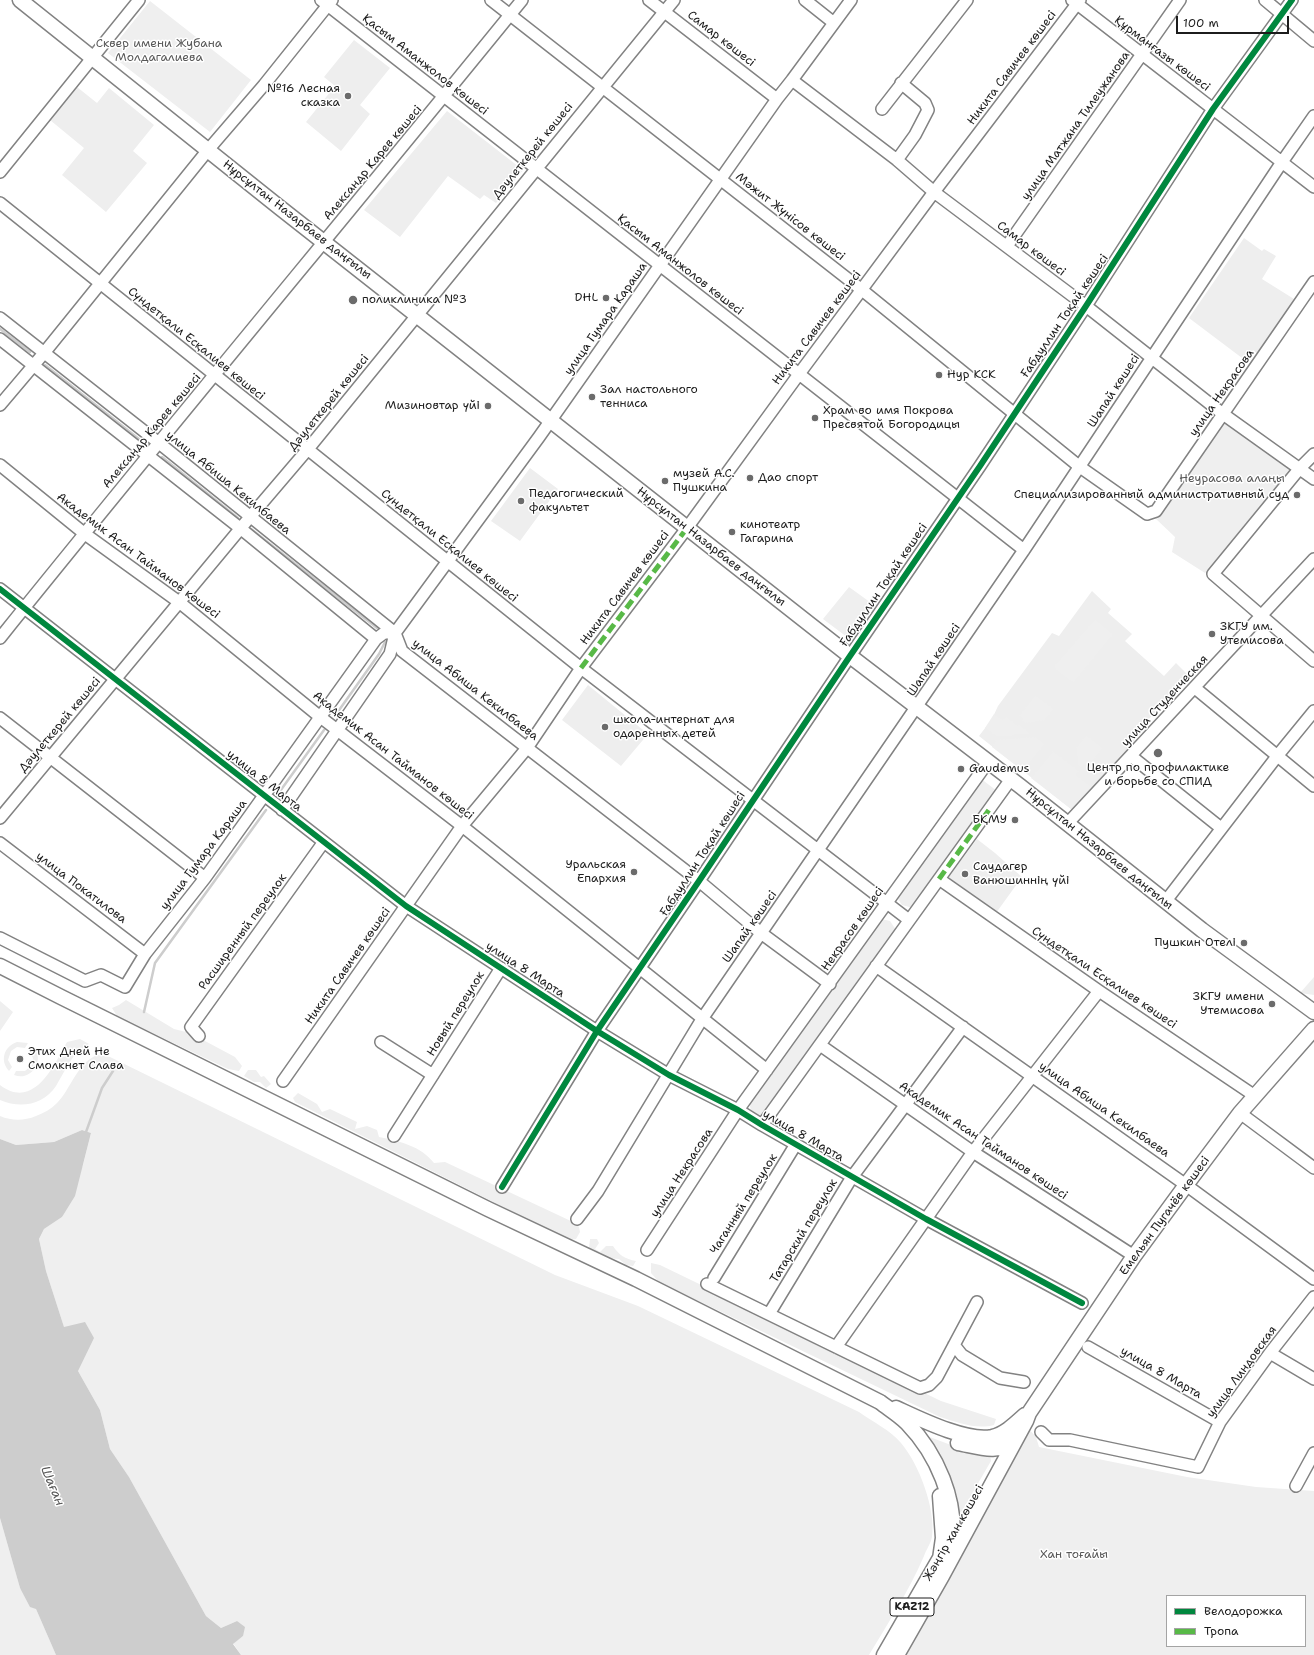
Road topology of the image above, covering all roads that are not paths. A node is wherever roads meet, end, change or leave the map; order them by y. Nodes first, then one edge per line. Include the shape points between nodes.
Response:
1 (20, 0) edge
2 (139, 0) edge
3 (491, 0) edge
4 (522, 0) edge
5 (649, 0) edge
6 (674, 0) edge
7 (805, 0) edge
8 (851, 0) edge
9 (967, 0) edge
10 (1180, 0) edge
11 (1266, 0) edge
12 (1292, 0) edge
13 (327, 2) edge
14 (1076, 2) edge
15 (665, 12) junction
16 (1283, 14) junction
17 (510, 15) junction
18 (834, 23) junction
19 (1314, 41) edge
20 (1142, 54) junction
21 (93, 58) junction
22 (792, 80) junction
23 (902, 84) junction
24 (602, 87) junction
25 (444, 97) junction
26 (777, 99) junction
27 (882, 109) dead end
28 (1213, 109) junction
29 (1314, 116) edge
30 (208, 150) junction
31 (897, 160) junction
32 (1282, 162) junction
33 (536, 168) junction
34 (0, 172) edge
35 (720, 179) junction
36 (1314, 188) edge
37 (934, 192) junction
38 (0, 202) edge
39 (324, 242) junction
40 (1007, 246) junction
41 (660, 265) junction
42 (1314, 282) edge
43 (100, 284) junction
44 (862, 290) junction
45 (1086, 306) junction
46 (417, 315) junction
47 (0, 318) edge
48 (0, 339) edge
49 (44, 353) junction
50 (1152, 357) junction
51 (33, 365) junction
52 (799, 374) junction
53 (214, 376) junction
54 (0, 405) edge
55 (1014, 413) junction
56 (1223, 414) junction
57 (551, 420) junction
58 (159, 443) junction
59 (308, 450) junction
60 (1314, 454) edge
61 (147, 456) junction
62 (0, 465) edge
63 (1080, 467) junction
64 (1300, 468) junction
65 (1314, 479) edge
66 (957, 498) junction
67 (1147, 514) joint
68 (250, 517) junction
69 (240, 528) junction
70 (685, 530) junction
71 (85, 534) junction
72 (1024, 550) junction
73 (447, 560) junction
74 (1314, 560) edge
75 (0, 590) edge
76 (179, 602) junction
77 (24, 608) junction
78 (1261, 616) junction
79 (394, 633) junction
80 (0, 638) edge
81 (376, 639) junction
82 (850, 656) junction
83 (1314, 661) edge
84 (581, 668) junction
85 (115, 679) junction
86 (1195, 688) junction
87 (917, 708) junction
88 (1314, 711) edge
89 (319, 716) junction
90 (0, 718) edge
91 (337, 730) junction
92 (527, 748) junction
93 (1278, 755) junction
94 (1131, 756) junction
95 (50, 758) junction
96 (988, 762) junction
97 (1011, 779) junction
98 (1314, 786) edge
99 (264, 796) junction
100 (752, 800) junction
101 (282, 810) junction
102 (0, 818) edge
103 (1067, 824) junction
104 (462, 826) junction
105 (1221, 828) junction
106 (0, 843) edge
107 (323, 843) junction
108 (819, 851) junction
109 (205, 878) junction
110 (939, 879) junction
111 (699, 881) junction
112 (887, 902) junction
113 (1165, 902) junction
114 (406, 906) junction
115 (909, 920) junction
116 (761, 933) junction
117 (0, 938) edge
118 (145, 954) junction
119 (0, 966) edge
120 (876, 966) junction
121 (501, 968) junction
122 (640, 969) junction
123 (0, 974) edge
124 (830, 984) junction
125 (1099, 990) junction
126 (1314, 1012) edge
127 (702, 1019) junction
128 (963, 1027) junction
129 (1314, 1029) edge
130 (597, 1031) junction
131 (199, 1036) dead end
132 (381, 1042) dead end
133 (820, 1045) junction
134 (767, 1070) junction
135 (433, 1075) junction
136 (669, 1075) junction
137 (1033, 1076) junction
138 (283, 1081) dead end
139 (1255, 1096) junction
140 (905, 1105) junction
141 (738, 1110) junction
142 (1240, 1113) junction
143 (762, 1125) junction
144 (394, 1136) dead end
145 (796, 1144) junction
146 (974, 1152) junction
147 (1314, 1168) edge
148 (852, 1177) junction
149 (1186, 1185) junction
150 (502, 1187) dead end
151 (577, 1219) dead end
152 (926, 1219) junction
153 (647, 1250) dead end
154 (1134, 1256) junction
155 (1314, 1279) edge
156 (1314, 1297) edge
157 (977, 1302) dead end
158 (1082, 1303) dead end
159 (769, 1314) junction
160 (954, 1345) junction
161 (836, 1347) junction
162 (1088, 1347) dead end
163 (1270, 1353) junction
164 (1314, 1379) edge
165 (1024, 1382) dead end
166 (879, 1405) junction
167 (1028, 1413) junction
168 (1220, 1422) junction
169 (906, 1423) junction
170 (1041, 1432) dead end
171 (1019, 1433) junction
172 (1003, 1448) junction
173 (1314, 1453) edge
174 (1296, 1486) dead end
175 (952, 1537) junction
176 (943, 1563) junction
177 (884, 1655) edge
178 (897, 1655) edge

1 - 21 main road, Нұрсұлтан Назарбаев даңғылы
2 - 21 street
3 - 17 street, Мәжит Жүнісов көшесі
4 - 17 street, Александр Карев көшесі
5 - 15 street, Самар көшесі
6 - 15 street, Дәулеткерей көшесі
7 - 18 street
8 - 18 street, улица Гумара Караша
9 - 23 street
10 - 20 street, улица Матжана Тилеужанова
11 - 16 street
12 - 16 street, Ғабдуллин Тоқай көшесі
13 - 25 street, Қасым Аманжолов көшесі
13 - 30 street via 264,85
14 - 20 street, Құрманғазы көшесі
14 - 37 street, Никита Савичев көшесі
15 - 24 street, Дәулеткерей көшесі
15 - 26 street, Самар көшесі
16 - 19 street
16 - 28 street, Ғабдуллин Тоқай көшесі
17 - 24 street, Мәжит Жүнісов көшесі
17 - 25 street, Александр Карев көшесі
18 - 22 street, улица Гумара Караша
20 - 28 street, Құрманғазы көшесі
20 - 40 street, улица Матжана Тилеужанова
21 - 30 main road, Нұрсұлтан Назарбаев даңғылы
21 - 34 street
22 - 26 street, улица Гумара Караша
22 - 31 street, Самар көшесі
23 - 27 street
23 - 31 street via 925,103 928,110 915,135
24 - 33 street, Дәулеткерей көшесі
24 - 35 street, Мәжит Жүнісов көшесі
25 - 33 street, Қасым Аманжолов көшесі
25 - 39 street, Александр Карев көшесі
26 - 35 street, улица Гумара Караша
28 - 32 street, Құрманғазы көшесі
28 - 45 street, Ғабдуллин Тоқай көшесі
29 - 32 street, Шапай көшесі
30 - 39 main road, Нұрсұлтан Назарбаев даңғылы
30 - 43 street
31 - 37 street, Самар көшесі
32 - 36 street, Құрманғазы көшесі
32 - 50 street, Шапай көшесі
33 - 41 street, Қасым Аманжолов көшесі
33 - 46 street, Дәулеткерей көшесі
35 - 41 street, улица Гумара Караша
35 - 44 street, Мәжит Жүнісов көшесі
37 - 40 street, Самар көшесі
37 - 44 street, Никита Савичев көшесі
38 - 43 street, Сүндетқали Есқалиев көшесі
39 - 46 main road, Нұрсұлтан Назарбаев даңғылы
39 - 53 street, Александр Карев көшесі
40 - 45 street, Самар көшесі
41 - 52 street, Қасым Аманжолов көшесі
41 - 57 street, улица Гумара Караша
42 - 56 street, улица Некрасова
43 - 49 street
43 - 53 street, Сүндетқали Есқалиев көшесі
44 - 52 street, Никита Савичев көшесі
44 - 55 street, Мәжит Жүнісов көшесі
45 - 50 street, Самар көшесі
45 - 55 street, Ғабдуллин Тоқай көшесі
46 - 57 main road, Нұрсұлтан Назарбаев даңғылы
46 - 59 street, Дәулеткерей көшесі
47 - 49 street, улица Абиша Кекилбаева
48 - 51 street
49 - 51 street
49 - 58 street, улица Абиша Кекилбаева
50 - 56 street, Самар көшесі
50 - 63 street, Шапай көшесі
51 - 54 street
51 - 61 street
52 - 66 street, Қасым Аманжолов көшесі
52 - 70 street, Никита Савичев көшесі
53 - 58 street, Александр Карев көшесі
53 - 59 street, Сүндетқали Есқалиев көшесі
55 - 63 street, Мәжит Жүнісов көшесі
55 - 66 street, Ғабдуллин Тоқай көшесі
56 - 64 street, Самар көшесі
56 - 67 street, улица Некрасова via 1156,511
57 - 70 main road, Нұрсұлтан Назарбаев даңғылы
57 - 73 street, улица Гумара Караша
58 - 61 street, Александр Карев көшесі
58 - 68 street, улица Абиша Кекилбаева
59 - 68 street, Дәулеткерей көшесі
59 - 73 street, Сүндетқали Есқалиев көшесі
60 - 64 street
61 - 69 street
61 - 71 street, Александр Карев көшесі
62 - 71 street, Академик Асан Тайманов көшесі
63 - 67 street, Мәжит Жүнісов көшесі
63 - 72 street, Шапай көшесі
64 - 65 street, Самар көшесі
64 - 78 street via 1213,574
66 - 72 street, Қасым Аманжолов көшесі
66 - 82 street, Ғабдуллин Тоқай көшесі
68 - 69 street, Дәулеткерей көшесі
68 - 79 street, улица Абиша Кекилбаева
69 - 76 street, Дәулеткерей көшесі
69 - 81 street
70 - 82 main road, Нұрсұлтан Назарбаев даңғылы
70 - 84 street, Никита Савичев көшесі
71 - 76 street, Академик Асан Тайманов көшесі
71 - 77 street, Александр Карев көшесі
72 - 87 street, Шапай көшесі
73 - 79 street, улица Гумара Караша
73 - 84 street, Сүндетқали Есқалиев көшесі
74 - 78 street, улица Студенческая
75 - 77 street, улица 8 Марта
76 - 85 street, Дәулеткерей көшесі
76 - 89 street, Академик Асан Тайманов көшесі
77 - 80 street, Александр Карев көшесі
77 - 85 street, улица 8 Марта
78 - 83 street
78 - 86 street, улица Студенческая
79 - 81 street via 384,633
79 - 91 street, улица Гумара Караша via 390,654
79 - 92 street, улица Абиша Кекилбаева via 402,651
81 - 89 street, улица Гумара Караша
82 - 87 main road, Нұрсұлтан Назарбаев даңғылы
82 - 100 street, Ғабдуллин Тоқай көшесі
84 - 92 street, Никита Савичев көшесі
84 - 100 street, Сүндетқали Есқалиев көшесі
85 - 95 street, Дәулеткерей көшесі
85 - 99 street, улица 8 Марта
86 - 93 street
86 - 94 street, улица Студенческая
87 - 96 main road, Нұрсұлтан Назарбаев даңғылы
87 - 108 street, Шапай көшесі
88 - 93 street
89 - 91 street, Академик Асан Тайманов көшесі
89 - 99 street, улица Гумара Караша
90 - 95 street
91 - 101 street, улица Гумара Караша
91 - 104 street, Академик Асан Тайманов көшесі
92 - 104 street, Никита Савичев көшесі
92 - 111 street, улица Абиша Кекилбаева
93 - 98 street
93 - 105 street
94 - 103 street, улица Студенческая
94 - 105 street
95 - 102 street, Дәулеткерей көшесі
95 - 109 street
96 - 97 main road, Нұрсұлтан Назарбаев даңғылы
96 - 112 street, Некрасов көшесі
97 - 103 main road, Нұрсұлтан Назарбаев даңғылы
97 - 110 street
99 - 101 street, улица 8 Марта
99 - 109 street, улица Гумара Караша
100 - 108 street, Сүндетқали Есқалиев көшесі
100 - 111 street, Ғабдуллин Тоқай көшесі
101 - 107 street, улица 8 Марта
103 - 113 main road, Нұрсұлтан Назарбаев даңғылы
104 - 114 street, Никита Савичев көшесі
104 - 122 street, Академик Асан Тайманов көшесі
105 - 113 street
106 - 118 street, улица Покатилова
107 - 114 street, улица 8 Марта
107 - 131 street, Расширенный переулок via 191,1027
108 - 112 street, Сүндетқали Есқалиев көшесі
108 - 116 street, Шапай көшесі
109 - 118 street, улица Гумара Караша
110 - 115 street
110 - 125 street, Сүндетқали Есқалиев көшесі
111 - 116 street, улица Абиша Кекилбаева
111 - 122 street, Ғабдуллин Тоқай көшесі
112 - 115 street, Сүндетқали Есқалиев көшесі
112 - 124 street, Некрасов көшесі
113 - 126 main road, Нұрсұлтан Назарбаев даңғылы
114 - 121 street, улица 8 Марта
114 - 138 street, Никита Савичев көшесі
115 - 120 street
116 - 124 street, улица Абиша Кекилбаева
116 - 127 street, Шапай көшесі
117 - 118 street, улица Гумара Караша via 85,981 101,974 125,987
119 - 166 main road via 474,1202 636,1279
120 - 128 street, улица Абиша Кекилбаева
120 - 133 street
121 - 130 street, улица 8 Марта
121 - 135 street, Новый переулок
122 - 127 street, Академик Асан Тайманов көшесі
122 - 130 street, Ғабдуллин Тоқай көшесі
123 - 166 main road via 463,1206
124 - 134 street, Некрасов көшесі
125 - 137 street
125 - 139 street, Сүндетқали Есқалиев көшесі
127 - 134 street, Академик Асан Тайманов көшесі
127 - 136 street, Шапай көшесі
128 - 137 street, улица Абиша Кекилбаева
128 - 140 street, Татарский переулок
129 - 139 main road, Емельян Пугачёв көшесі
130 - 136 street, улица 8 Марта
130 - 150 street, Ғабдуллин Тоқай көшесі
132 - 135 street, Новый переулок
133 - 140 street, Академик Асан Тайманов көшесі
133 - 143 street
134 - 141 street, Некрасов көшесі
135 - 144 street, Новый переулок
136 - 141 street, улица 8 Марта
136 - 151 street, Шапай көшесі via 598,1191
137 - 146 street
137 - 149 street, улица Абиша Кекилбаева
139 - 142 main road, Емельян Пугачёв көшесі
140 - 146 street, Академик Асан Тайманов көшесі
140 - 148 street, Татарский переулок
141 - 143 street, улица 8 Марта
141 - 153 street, улица Некрасова
142 - 147 street
142 - 149 main road, Емельян Пугачёв көшесі
143 - 145 street, улица 8 Марта
145 - 148 street, улица 8 Марта
145 - 159 street, Чаганный переулок via 710,1281
146 - 152 street
146 - 154 street, Академик Асан Тайманов көшесі
148 - 152 street, улица 8 Марта
148 - 159 street, Татарский переулок
149 - 154 main road, Емельян Пугачёв көшесі
149 - 155 street, улица Абиша Кекилбаева
152 - 158 street, улица 8 Марта
152 - 161 street
154 - 167 main road, Емельян Пугачёв көшесі
156 - 163 street, улица Линдовская
157 - 160 street
159 - 161 street
160 - 161 street via 937,1377 929,1385 920,1388
160 - 165 street via 962,1355 1000,1378
162 - 168 street, улица 8 Марта
163 - 164 street
163 - 168 street, улица Линдовская
166 - 167 main road, Емельян Пугачёв көшесі via 961,1434 982,1437 1004,1432
166 - 169 main road
166 - 176 main road via 912,1440 934,1475 941,1508
167 - 171 main road, Емельян Пугачёв көшесі
167 - 172 main road, Жәңгір хан көшесі
168 - 170 street, улица Линдовская via 1198,1467 1070,1440 1049,1440
169 - 172 main road via 954,1442 994,1449
169 - 175 main road via 928,1449 940,1473 951,1507
171 - 172 main road
171 - 176 main road, Жәңгір хан көшесі
172 - 175 main road, Жәңгір хан көшесі
173 - 174 street
175 - 176 main road, Жәңгір хан көшесі
176 - 177 main road, Жәңгір хан көшесі / KAZ12
176 - 178 main road, Жәңгір хан көшесі / KAZ12

